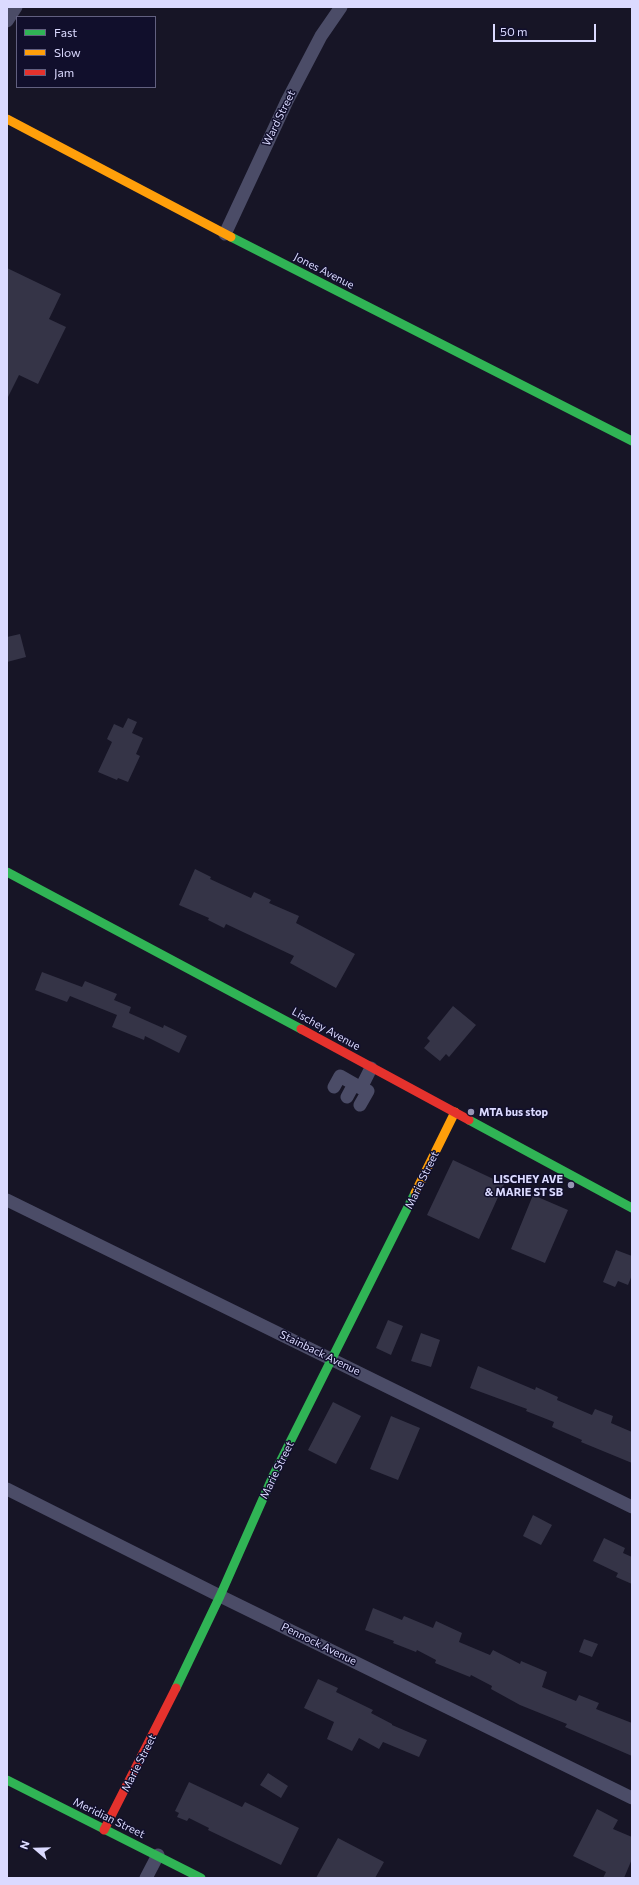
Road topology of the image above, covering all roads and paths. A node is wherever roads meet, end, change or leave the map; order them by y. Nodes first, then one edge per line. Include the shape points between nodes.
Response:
1 (16, 7) edge
2 (341, 7) edge
3 (7, 21) edge
4 (7, 119) edge
5 (225, 234) junction
6 (632, 441) edge
7 (7, 872) edge
8 (371, 1068) junction
9 (357, 1086) junction
10 (334, 1087) dead end
11 (347, 1096) dead end
12 (360, 1105) dead end
13 (455, 1112) junction
14 (7, 1200) edge
15 (632, 1208) edge
16 (333, 1359) junction
17 (7, 1489) edge
18 (632, 1507) edge
19 (220, 1596) junction
20 (7, 1780) edge
21 (632, 1798) edge
22 (104, 1830) junction
23 (158, 1855) junction
24 (146, 1878) edge
25 (201, 1878) edge

1 - 3 street
2 - 5 street, Ward Street via 321,36 287,101
4 - 5 street, Jones Avenue
5 - 6 street, Jones Avenue
7 - 8 street, Lischey Avenue
8 - 9 street
8 - 13 street, Lischey Avenue
9 - 10 street via 340,1076
9 - 11 street
9 - 12 street via 368,1090
13 - 15 street, Lischey Avenue
13 - 16 street, Marie Street
14 - 16 street, Stainback Avenue
16 - 18 street, Stainback Avenue
16 - 19 street, Marie Street via 273,1476
17 - 19 street, Pennock Avenue
19 - 21 street, Pennock Avenue
19 - 22 street, Marie Street via 165,1712
20 - 22 street, Meridian Street
22 - 23 street, Meridian Street
23 - 24 street
23 - 25 street, Meridian Street

